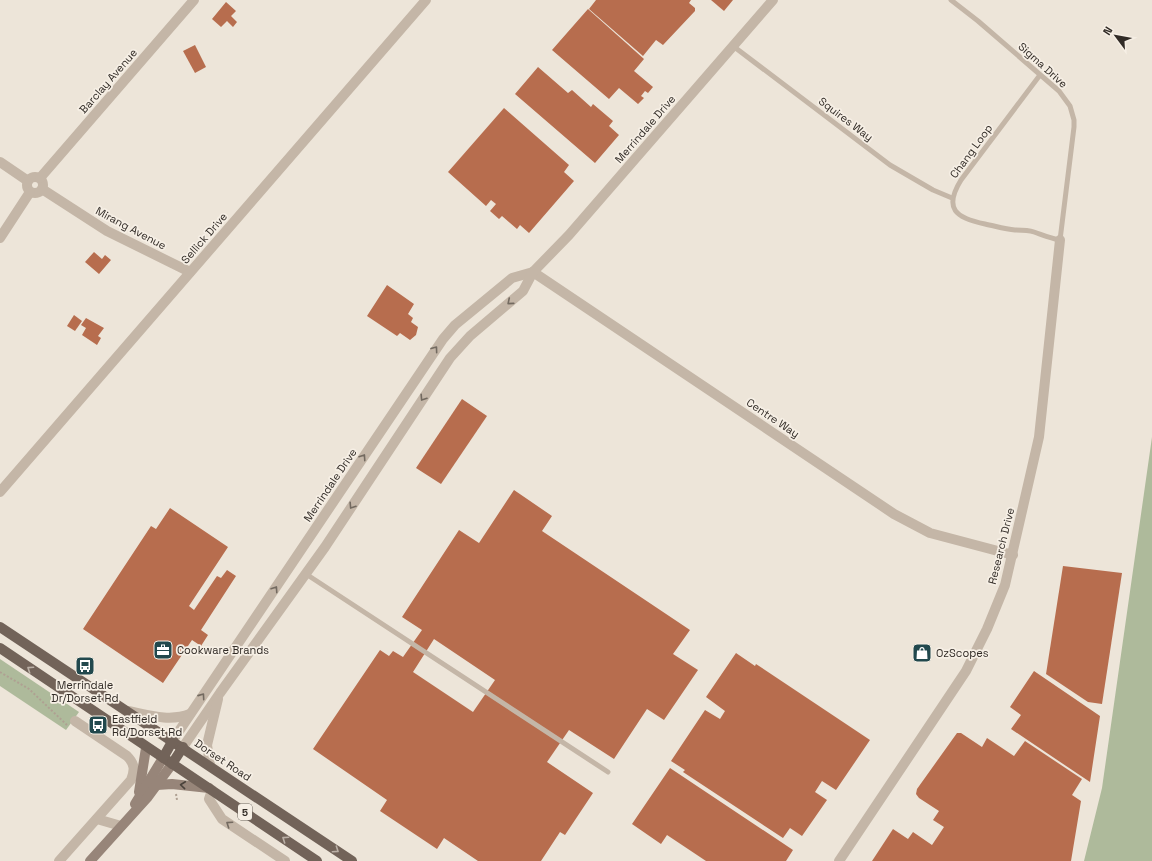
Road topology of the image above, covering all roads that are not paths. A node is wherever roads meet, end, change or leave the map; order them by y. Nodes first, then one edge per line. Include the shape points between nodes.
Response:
1 (194, 0) edge
2 (426, 0) edge
3 (773, 0) edge
4 (950, 0) edge
5 (733, 46) junction
6 (1040, 75) junction
7 (0, 162) edge
8 (40, 178) junction
9 (28, 181) junction
10 (42, 189) junction
11 (30, 192) junction
12 (952, 198) junction
13 (0, 238) edge
14 (1060, 240) junction
15 (190, 272) junction
16 (533, 272) junction
17 (352, 473) junction
18 (367, 483) junction
19 (0, 492) edge
20 (1013, 556) junction
21 (291, 565) junction
22 (306, 574) junction
23 (0, 627) edge
24 (0, 648) edge
25 (220, 693) junction
26 (128, 711) junction
27 (190, 714) junction
28 (75, 721) dead end
29 (173, 740) junction
30 (183, 747) junction
31 (146, 748) junction
32 (163, 758) junction
33 (172, 764) junction
34 (210, 765) junction
35 (608, 772) dead end
36 (157, 786) junction
37 (211, 789) junction
38 (138, 800) junction
39 (129, 816) junction
40 (97, 819) junction
41 (121, 826) junction
42 (59, 861) edge
43 (90, 861) edge
44 (285, 861) edge
45 (318, 861) edge
46 (352, 861) edge
47 (839, 861) edge

1 - 8 street, Barclay Avenue
2 - 15 street, Sellick Drive
3 - 5 street, Merrindale Drive
4 - 6 lane, Sigma Drive
5 - 12 lane, Squires Way via 890,165
5 - 16 street, Merrindale Drive via 569,235
6 - 12 lane, Chang Loop via 961,180
6 - 14 lane, Sigma Drive via 1065,98 1074,120
7 - 9 street
8 - 9 street
8 - 10 street
9 - 11 street
10 - 11 street via 38,193
10 - 15 street, Mirang Avenue via 107,231
11 - 13 street
12 - 14 lane via 955,212 968,221 1034,232
14 - 20 street, Research Drive via 1038,437
15 - 19 street, Sellick Drive
17 -> 16 street, Merrindale Drive via 442,339 512,278
16 -> 18 street, Merrindale Drive via 523,291 470,336 450,358
16 - 20 street, Centre Way via 894,514 930,533
17 - 18 street
17 - 21 street, Merrindale Drive
18 -> 22 street, Merrindale Drive
20 - 47 street, Research Drive via 1005,585 966,671
21 - 22 street
27 -> 21 street, Merrindale Drive
22 - 25 street, Merrindale Drive
22 - 35 lane
23 - 26 main road, Dorset Road / 5
31 -> 24 main road, 5
25 - 30 street, Merrindale Drive
25 - 34 street via 207,745
26 - 27 street via 170,718
26 - 29 main road, Dorset Road / 5
27 - 29 street, Merrindale Drive
28 - 40 street via 133,762 130,780
29 - 30 main road, Dorset Road / 5
29 - 32 main road
30 - 33 main road
30 - 34 main road, Dorset Road / 5
31 - 32 main road, 5
31 - 38 main road
32 - 33 main road, 5
32 - 38 main road
33 - 36 main road
33 - 37 main road, 5
34 -> 46 main road, Dorset Road / 5
37 -> 36 main road via 172,784
36 - 39 main road
44 -> 37 street via 222,819 209,799
45 -> 37 main road, 5
38 - 39 main road
39 - 41 main road
40 - 41 street
40 - 42 street
41 - 43 main road

